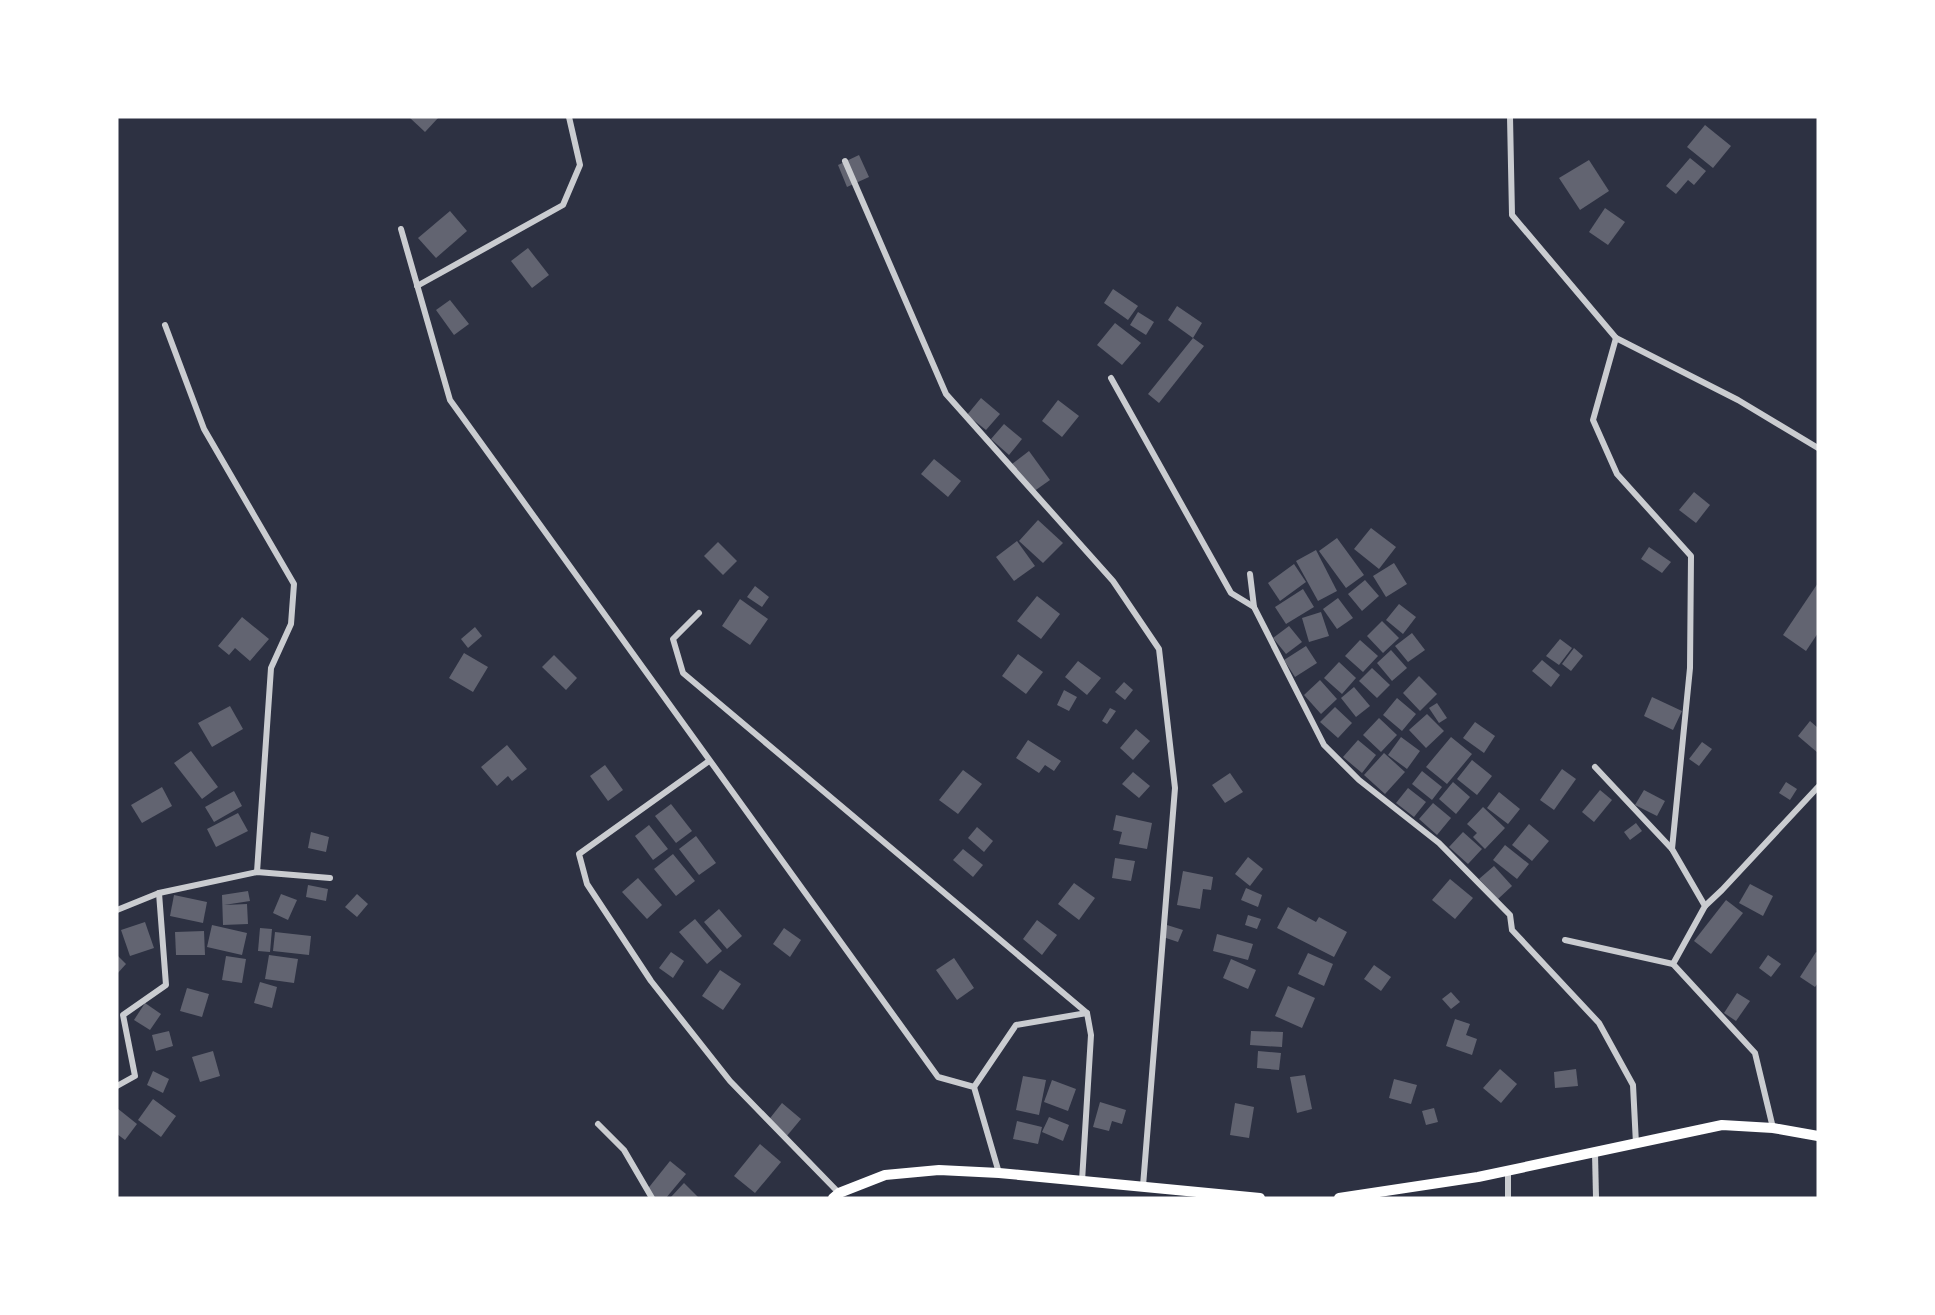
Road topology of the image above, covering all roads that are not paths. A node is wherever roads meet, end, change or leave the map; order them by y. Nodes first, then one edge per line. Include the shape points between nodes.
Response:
1 (569, 117) edge
2 (1510, 117) edge
3 (845, 161) dead end
4 (401, 229) dead end
5 (417, 286) junction
6 (165, 325) dead end
7 (1616, 338) junction
8 (1111, 378) dead end
9 (1818, 448) edge
10 (1250, 574) dead end
11 (1254, 607) junction
12 (699, 613) dead end
13 (709, 761) junction
14 (1595, 767) dead end
15 (1818, 787) edge
16 (1671, 849) junction
17 (257, 872) junction
18 (330, 878) dead end
19 (159, 893) junction
20 (1705, 906) junction
21 (117, 910) edge
22 (1565, 940) dead end
23 (1673, 964) junction
24 (1088, 1013) junction
25 (117, 1086) edge
26 (974, 1087) junction
27 (598, 1124) dead end
28 (1773, 1128) junction
29 (1818, 1136) edge
30 (1636, 1144) junction
31 (1595, 1153) junction
32 (1508, 1171) junction
33 (999, 1173) junction
34 (1082, 1181) junction
35 (1143, 1186) junction
36 (836, 1196) edge
37 (652, 1198) edge
38 (1260, 1198) edge
39 (1339, 1198) edge
40 (1508, 1198) edge
41 (1596, 1198) edge

1 - 5 street via 580,165 563,205
2 - 7 street via 1512,215
3 - 35 street via 946,394 1113,581 1159,649 1175,788
4 - 5 street
5 - 13 street via 450,400
6 - 17 street via 204,429 294,584 291,624 271,668
7 - 9 street via 1738,400
7 - 16 street via 1593,420 1617,474 1691,556 1690,668
8 - 11 street via 1231,593
10 - 11 street
11 - 30 street via 1324,745 1359,780 1439,843 1510,915 1512,930 1599,1023 1633,1084
12 - 24 street via 673,639 683,673
13 - 26 street via 938,1077
13 - 36 street via 579,854 587,884 651,981 729,1081
14 - 16 street
15 - 20 street
16 - 20 street
17 - 18 street
17 - 19 street
19 - 21 street
19 - 25 street via 165,985 123,1015 135,1076
20 - 23 street
22 - 23 street
23 - 28 street via 1755,1053
24 - 26 street via 1016,1025
24 - 34 street via 1091,1035
26 - 33 street
27 - 37 street via 624,1150
28 - 29 main road
28 - 30 main road via 1722,1125
30 - 31 main road
31 - 32 main road
31 - 41 street
32 - 39 main road
32 - 40 street
33 - 34 main road
33 - 36 main road via 939,1170 885,1175
34 - 35 main road
35 - 38 main road

